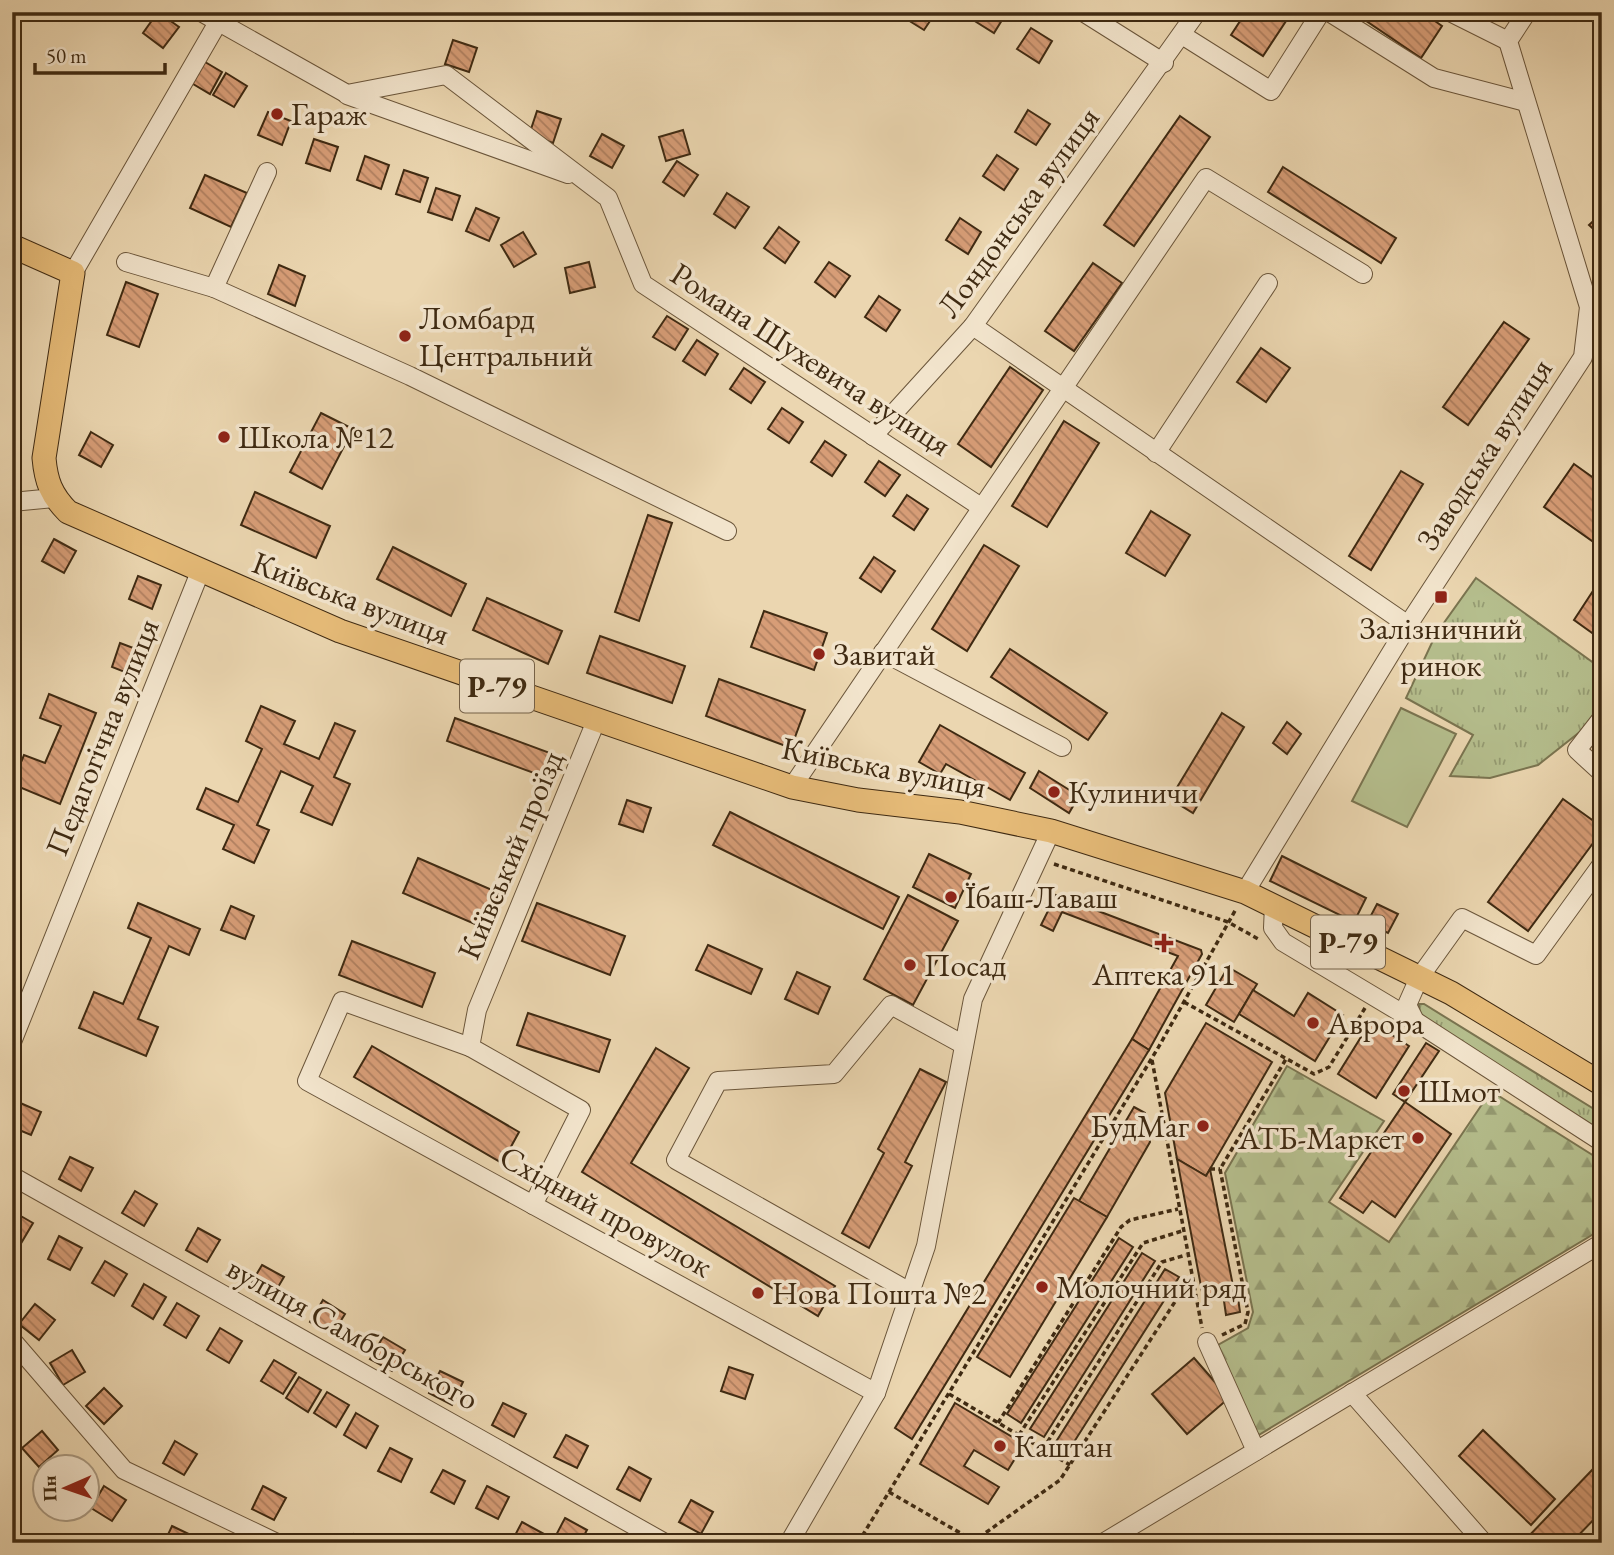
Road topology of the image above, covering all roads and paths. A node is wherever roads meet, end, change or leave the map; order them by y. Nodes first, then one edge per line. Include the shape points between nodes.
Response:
1 (201, 12) edge
2 (1083, 12) edge
3 (1197, 12) edge
4 (1321, 12) edge
5 (1329, 12) edge
6 (1450, 12) edge
7 (1527, 12) edge
8 (221, 17) edge
9 (1182, 35) junction
10 (1508, 41) junction
11 (1164, 63) junction
12 (347, 94) junction
13 (1527, 102) junction
14 (267, 172) dead end
15 (584, 180) junction
16 (12, 246) edge
17 (126, 262) dead end
18 (73, 273) junction
19 (1363, 274) dead end
20 (1268, 283) dead end
21 (214, 288) junction
22 (1595, 311) edge
23 (973, 326) junction
24 (1061, 388) junction
25 (873, 436) junction
26 (1156, 453) junction
27 (54, 498) junction
28 (12, 502) edge
29 (981, 507) junction
30 (727, 531) dead end
31 (200, 572) junction
32 (1408, 625) junction
33 (883, 652) junction
34 (1602, 718) edge
35 (596, 721) junction
36 (1062, 747) dead end
37 (1602, 772) edge
38 (792, 787) junction
39 (1051, 831) junction
40 (1038, 858) junction
41 (1602, 864) edge
42 (1245, 892) junction
43 (1273, 905) junction
44 (1228, 922) junction
45 (1264, 942) dead end
46 (1419, 978) junction
47 (1184, 1002) junction
48 (1368, 1003) dead end
49 (1415, 1021) junction
50 (12, 1042) edge
51 (964, 1045) junction
52 (470, 1047) junction
53 (1152, 1058) junction
54 (1286, 1059) junction
55 (1602, 1084) edge
56 (1602, 1142) edge
57 (1210, 1169) dead end
58 (1220, 1169) junction
59 (12, 1176) edge
60 (533, 1205) junction
61 (1178, 1209) junction
62 (1182, 1231) junction
63 (1602, 1243) edge
64 (1186, 1255) junction
65 (1191, 1278) junction
66 (910, 1292) junction
67 (12, 1340) edge
68 (1207, 1342) junction
69 (876, 1393) junction
70 (1353, 1393) junction
71 (948, 1394) junction
72 (998, 1423) junction
73 (1019, 1435) junction
74 (1043, 1449) junction
75 (1256, 1451) junction
76 (1070, 1465) junction
77 (889, 1492) junction
78 (278, 1543) edge
79 (665, 1543) edge
80 (789, 1543) edge
81 (858, 1543) edge
82 (1103, 1543) edge
83 (1484, 1543) edge

1 - 8 street
2 - 11 street
3 - 9 street, Лондонська вулиця
4 - 9 street via 1271,91
5 - 13 street via 1434,78
6 - 10 street
7 - 10 street
8 - 12 street
8 - 18 street
9 - 11 street, Лондонська вулиця
10 - 13 street, Заводська вулиця
11 - 23 street, Лондонська вулиця
12 - 15 street
12 - 15 street, Романа Шухевича вулиця via 446,75
13 - 22 street, Заводська вулиця
14 - 21 street
15 - 25 street, Романа Шухевича вулиця via 608,198 643,284
16 - 18 main road
17 - 21 street
18 - 27 main road via 44,458
19 - 24 street via 1206,178
20 - 26 street
21 - 30 street via 410,376
22 - 32 street, Заводська вулиця via 1583,357
23 - 24 street
23 - 25 street, Лондонська вулиця
24 - 26 street
24 - 29 street
25 - 29 street, Романа Шухевича вулиця
26 - 32 street
27 - 28 street
27 - 31 main road, Київська вулиця / Р-79 via 68,512
29 - 33 street
31 - 35 main road, Київська вулиця / Р-79 via 340,631
31 - 50 street, Педагогічна вулиця
32 - 42 street, Заводська вулиця
33 - 36 street
33 - 38 street
34 - 37 street via 1577,750
35 - 38 main road, Київська вулиця / Р-79
35 - 52 street, Київський проїзд via 477,1010
38 - 39 main road, Київська вулиця / Р-79
39 - 40 street
39 - 42 main road, Київська вулиця / Р-79
40 - 44 path
40 - 51 street via 973,999
41 - 46 street via 1536,955 1462,918
42 - 43 main road, Р-79
43 - 46 main road, Р-79
43 - 49 street via 1273,928 1283,942
44 - 45 path
44 - 47 path
46 - 49 street via 1407,1005
46 - 55 main road, Р-79
47 - 53 path
47 - 54 path
48 - 54 path via 1329,1067 1314,1074
49 - 56 street
51 - 66 street via 926,1246
51 - 66 street via 891,1004 834,1074 718,1081 676,1160
52 - 60 street via 581,1110
52 - 60 street, Східний провулок via 342,1001 307,1081
53 - 61 path
53 - 71 path
54 - 58 path
57 - 58 path
58 - 68 path via 1248,1311 1245,1324
59 - 79 street, вулиця Самборського
60 - 69 street, Східний провулок
61 - 62 path
61 - 72 path via 1130,1220 1121,1227
62 - 64 path
62 - 73 path via 1143,1243
63 - 70 street
64 - 65 path
64 - 74 path via 1162,1262
65 - 68 path via 1197,1317
65 - 76 path
66 - 69 street
67 - 78 street via 124,1470
68 - 75 street
69 - 80 street
70 - 75 street
70 - 83 street
71 - 72 path
71 - 77 path
72 - 73 path
73 - 74 path
74 - 76 path
75 - 82 street
76 - 77 path via 1050,1489 981,1536 969,1538
77 - 81 path

